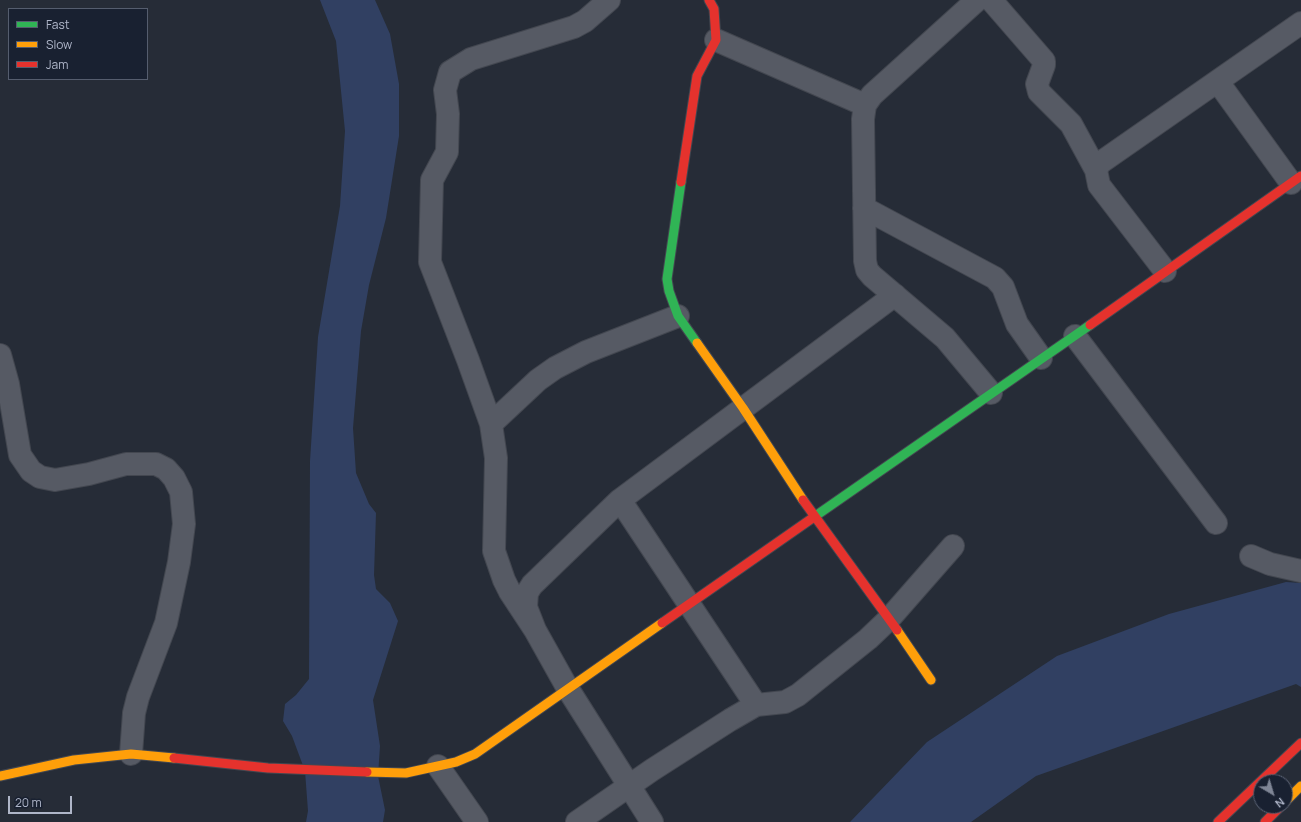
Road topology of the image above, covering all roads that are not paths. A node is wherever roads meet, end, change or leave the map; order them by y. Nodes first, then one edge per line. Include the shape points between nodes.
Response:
1 (609, 0) edge
2 (709, 0) edge
3 (977, 0) edge
4 (991, 0) edge
5 (1301, 23) edge
6 (716, 40) junction
7 (1218, 82) junction
8 (865, 105) junction
9 (1096, 170) junction
10 (1296, 179) edge
11 (864, 208) junction
12 (1165, 271) junction
13 (895, 295) junction
14 (678, 316) junction
15 (1075, 336) junction
16 (0, 355) edge
17 (1041, 358) junction
18 (991, 393) junction
19 (743, 408) junction
20 (491, 424) junction
21 (620, 500) junction
22 (814, 517) junction
23 (1216, 523) dead end
24 (953, 546) dead end
25 (1251, 556) dead end
26 (1301, 571) edge
27 (690, 604) junction
28 (889, 619) junction
29 (535, 630) junction
30 (931, 680) dead end
31 (568, 689) junction
32 (756, 705) junction
33 (1301, 743) edge
34 (131, 754) junction
35 (438, 766) junction
36 (0, 776) edge
37 (1301, 786) edge
38 (628, 787) junction
39 (1293, 794) edge
40 (1273, 814) edge
41 (477, 822) edge
42 (577, 822) edge
43 (652, 822) edge
44 (1218, 822) edge
45 (1265, 822) edge

1 - 20 street via 574,27 471,59 450,72 445,90 448,114 447,152 432,180 430,262
2 - 6 main road via 714,9
3 - 8 street via 872,95
4 - 9 street via 1044,61 1037,84 1039,92 1071,124
5 - 7 street
6 - 8 street
6 - 14 main road via 697,76 667,279
7 - 9 street via 1105,158
7 - 10 street
8 - 11 street
9 - 12 street via 1099,185
10 - 12 main road
11 - 13 street via 867,270
11 - 17 street via 995,278 1003,287 1017,324
12 - 15 main road
13 - 18 street via 945,338
13 - 19 street
14 - 19 main road
14 - 20 street via 586,352 556,368 529,388
15 - 17 main road
15 - 23 street
16 - 34 street via 8,384 20,455 31,472 55,480 126,464 156,464 166,469 174,478 180,492 184,524 179,562 166,623 134,713
17 - 18 main road
18 - 22 main road
19 - 21 street
19 - 22 main road
20 - 29 street via 496,458 494,551 510,592
21 - 27 street
21 - 29 street via 532,585 526,600
22 - 27 main road
22 - 28 main road
24 - 28 street
25 - 26 street via 1270,564
27 - 31 main road
27 - 32 street
28 - 30 main road
28 - 32 street via 798,695 785,702
29 - 31 street
31 - 35 main road via 475,754
31 - 38 street
32 - 38 street
33 - 44 main road
34 - 35 main road via 268,768 406,773
34 - 36 main road via 74,760
35 - 41 street
37 - 39 main road
38 - 42 street
38 - 43 street
40 - 45 main road

